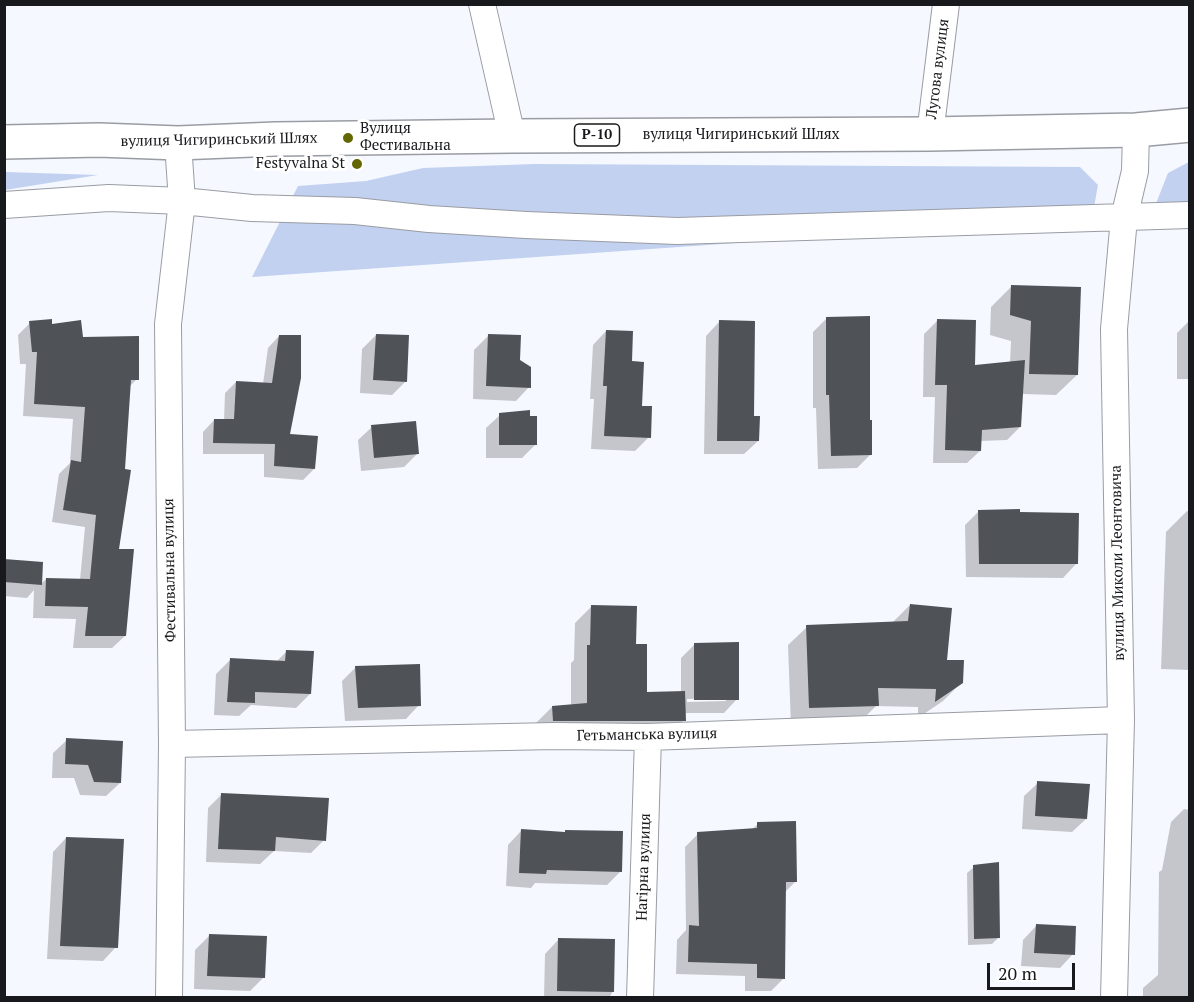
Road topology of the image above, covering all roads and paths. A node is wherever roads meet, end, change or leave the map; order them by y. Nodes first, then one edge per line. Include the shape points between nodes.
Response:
1 (482, 4) edge
2 (946, 4) edge
3 (1190, 125) edge
4 (1136, 130) junction
5 (930, 134) junction
6 (512, 136) junction
7 (4, 142) edge
8 (178, 143) junction
9 (182, 201) junction
10 (4, 205) edge
11 (1190, 215) edge
12 (1124, 218) junction
13 (1121, 720) junction
14 (648, 737) junction
15 (172, 744) junction
16 (169, 998) edge
17 (640, 998) edge
18 (1114, 998) edge

1 - 6 street
2 - 5 street, Лугова вулиця
3 - 4 main road, вулиця Чигиринський Шлях / Р-10
4 - 5 main road, вулиця Чигиринський Шлях / Р-10
4 - 12 street, вулиця Миколи Леонтовича via 1135,171
5 - 6 main road, вулиця Чигиринський Шлях / Р-10
6 - 8 main road, вулиця Чигиринський Шлях / Р-10
7 - 8 main road, вулиця Чигиринський Шлях / Р-10
8 - 9 street, Фестивальна вулиця
9 - 10 street via 109,198
9 - 12 street via 526,225 677,231
9 - 15 street, Фестивальна вулиця via 168,324
11 - 12 street
12 - 13 street, вулиця Миколи Леонтовича via 1114,329
13 - 14 street, Гетьманська вулиця
13 - 18 street, вулиця Миколи Леонтовича
14 - 15 street, Гетьманська вулиця
14 - 17 street, Нагірна вулиця
15 - 16 street, Фестивальна вулиця

